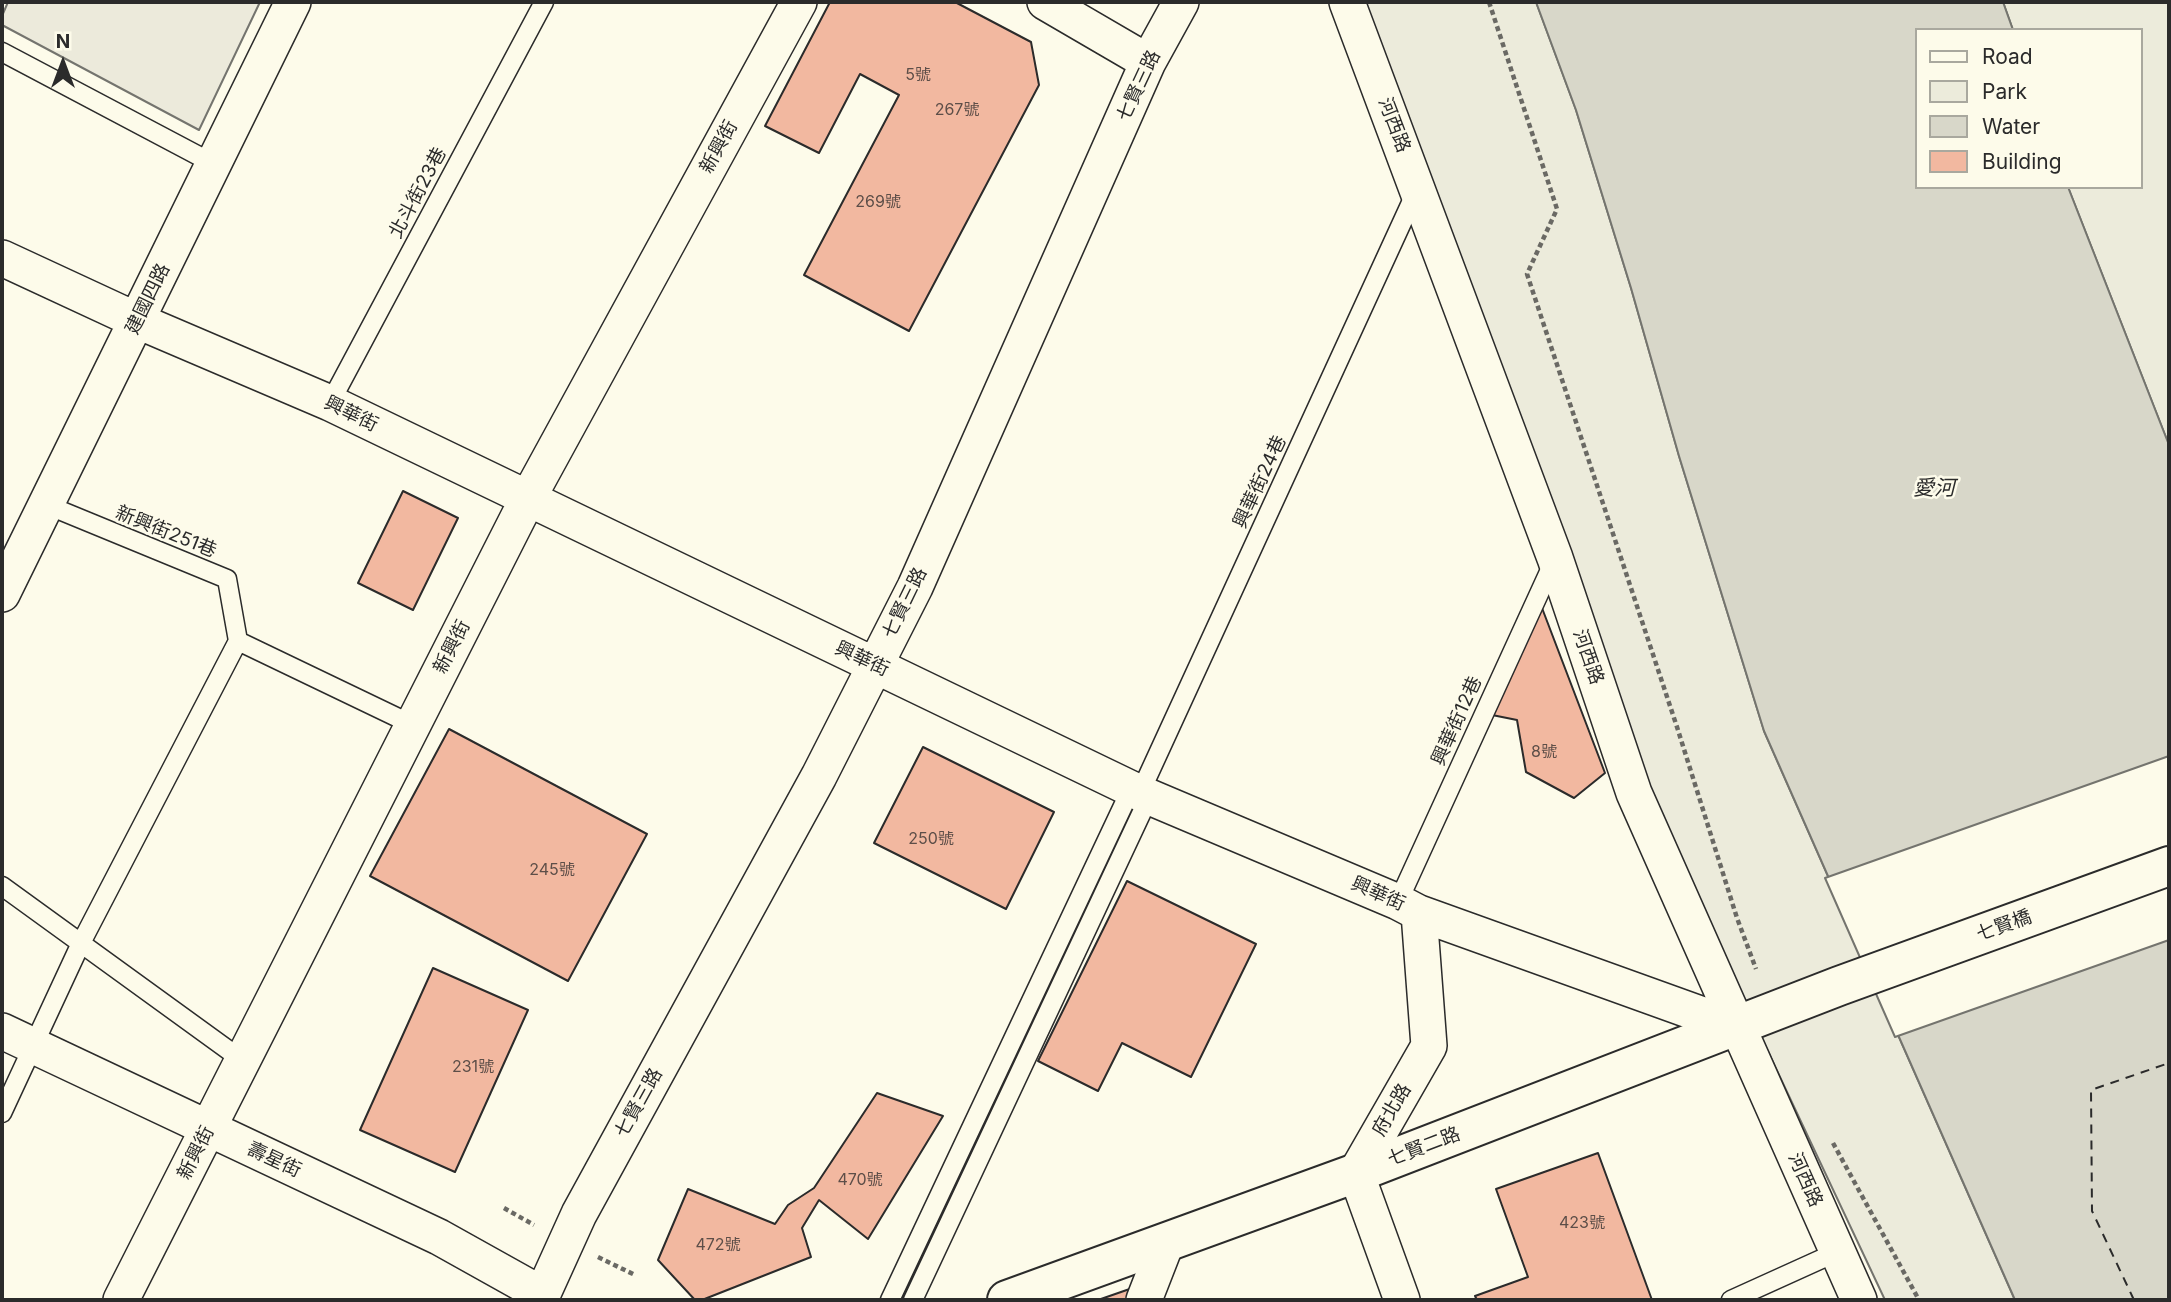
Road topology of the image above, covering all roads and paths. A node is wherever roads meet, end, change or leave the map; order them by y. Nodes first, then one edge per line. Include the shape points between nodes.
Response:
1 (293, 2) edge
2 (544, 2) edge
3 (799, 2) edge
4 (1045, 2) edge
5 (1181, 2) edge
6 (1347, 2) edge
7 (1489, 2) edge
8 (2, 52) edge
9 (1149, 62) junction
10 (214, 164) junction
11 (1418, 188) junction
12 (2, 258) edge
13 (138, 321) junction
14 (330, 403) junction
15 (527, 500) junction
16 (47, 505) junction
17 (1555, 558) junction
18 (2, 594) edge
19 (238, 641) junction
20 (874, 665) junction
21 (412, 725) junction
22 (1140, 793) junction
23 (2169, 866) edge
24 (2, 886) edge
25 (1409, 907) junction
26 (1737, 918) dead end
27 (81, 943) junction
28 (1839, 986) joint
29 (1736, 1027) junction
30 (17, 1039) edge
31 (242, 1060) junction
32 (2, 1113) edge
33 (208, 1129) junction
34 (1830, 1137) dead end
35 (1356, 1173) junction
36 (1167, 1241) junction
37 (1838, 1252) junction
38 (542, 1298) edge
39 (121, 1300) edge
40 (890, 1300) edge
41 (913, 1300) edge
42 (1007, 1300) edge
43 (1144, 1300) edge
44 (1402, 1300) edge
45 (1731, 1300) edge
46 (1859, 1300) edge
47 (1919, 1300) edge

1 - 10 street, 建國四路
2 - 14 lane, 北斗街23巷
3 - 15 street, 新興街
4 - 9 street
5 - 9 street, 七賢三路
6 - 11 street, 河西路
7 - 26 path via 1557,209 1527,274
8 - 10 lane
9 - 20 street, 七賢三路 via 915,587
10 - 13 street, 建國四路
11 - 17 street, 河西路
11 - 22 lane, 興華街24巷
12 - 13 street, 興華街
13 - 14 street, 興華街
13 - 16 street, 建國四路
14 - 15 street, 興華街
15 - 20 street, 興華街
15 - 21 street, 新興街
16 - 18 street, 建國四路
16 - 19 lane, 新興街251巷 via 228,579
17 - 25 lane, 興華街12巷
17 - 29 street, 河西路 via 1634,793
19 - 21 lane
19 - 27 lane
20 - 22 street, 興華街
20 - 38 street, 七賢三路 via 820,776 579,1214
21 - 31 street, 新興街
22 - 25 street, 興華街
22 - 40 lane
22 - 41 lane
23 - 28 street, 七賢橋
24 - 27 lane
25 - 29 street, 興華街
25 - 35 street, 府北路 via 1429,1046
27 - 30 lane
27 - 31 lane
28 - 29 street, 七賢二路
29 - 35 street, 七賢二路
29 - 37 street, 河西路
30 - 32 lane
30 - 33 street, 壽星街
31 - 33 street, 新興街
33 - 38 street, 壽星街 via 439,1237
33 - 39 street, 新興街
34 - 47 path
35 - 36 street, 七賢二路
35 - 44 street
36 - 42 street, 七賢二路
36 - 43 street
37 - 45 lane
37 - 46 street, 河西路

